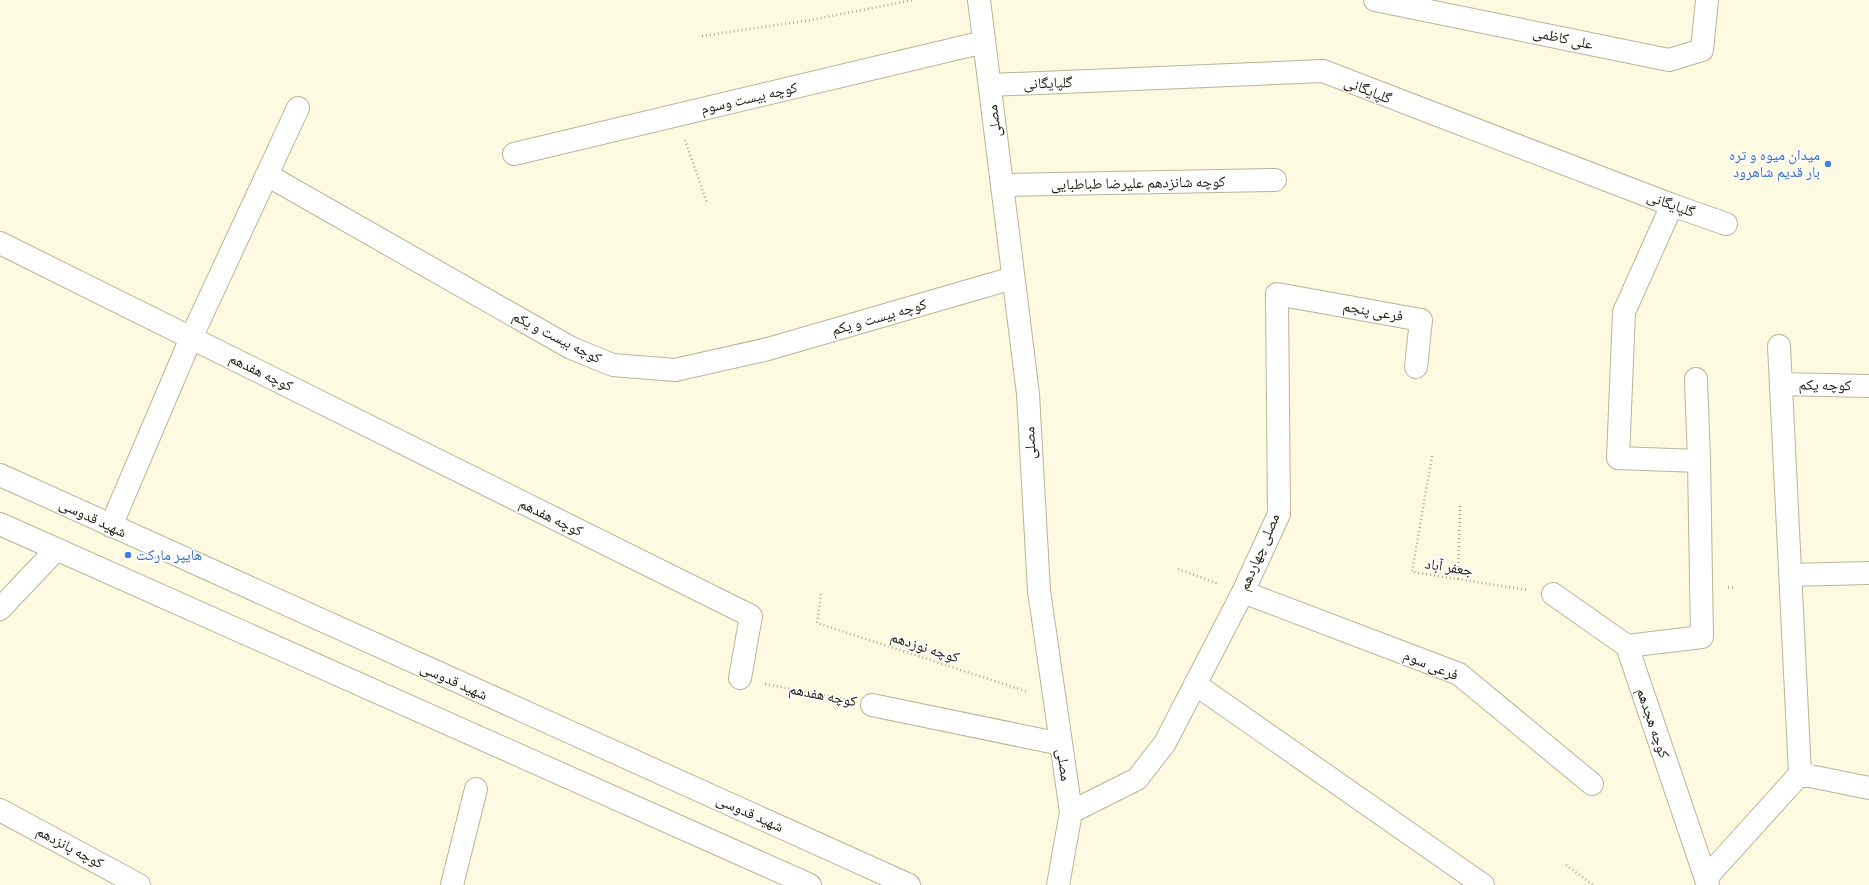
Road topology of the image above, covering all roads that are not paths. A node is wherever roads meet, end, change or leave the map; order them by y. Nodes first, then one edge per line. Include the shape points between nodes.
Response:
1 (979, 0) edge
2 (1375, 0) edge
3 (1707, 0) edge
4 (984, 42) junction
5 (990, 85) junction
6 (298, 108) dead end
7 (514, 154) dead end
8 (267, 175) junction
9 (1275, 180) dead end
10 (1002, 185) junction
11 (1672, 205) junction
12 (1726, 224) dead end
13 (0, 243) edge
14 (1014, 278) junction
15 (1277, 294) joint
16 (191, 338) junction
17 (1779, 346) dead end
18 (1416, 367) dead end
19 (1696, 379) dead end
20 (1781, 384) junction
21 (1869, 386) edge
22 (1699, 461) junction
23 (0, 475) edge
24 (0, 524) edge
25 (110, 526) junction
26 (56, 550) junction
27 (1869, 573) edge
28 (1790, 574) junction
29 (1243, 592) junction
30 (1553, 594) road end
31 (0, 609) edge
32 (1627, 646) junction
33 (740, 678) road end
34 (1195, 684) junction
35 (872, 705) road end
36 (1061, 744) junction
37 (1800, 774) junction
38 (1592, 784) dead end
39 (1869, 788) edge
40 (476, 789) dead end
41 (0, 810) edge
42 (1071, 812) junction
43 (1707, 882) edge
44 (139, 885) edge
45 (452, 885) edge
46 (810, 885) edge
47 (909, 885) edge
48 (1058, 885) edge
49 (1482, 885) edge

1 - 4 street, مصلی
2 - 3 street, علی کاظمی via 1669,60 1702,50
4 - 5 street, مصلی
4 - 7 street, کوچه بیست وسوم
5 - 10 street, مصلی
5 - 11 street, گلپایگانی via 1323,71
6 - 8 street
8 - 14 street, کوچه بیست و یکم via 571,348 614,366 675,370 768,349
8 - 16 street
9 - 10 street, کوچه شانزدهم علیرضا طباطبایی
10 - 14 street, مصلی
11 - 12 street, گلپایگانی
11 - 22 street via 1624,312 1618,458
13 - 16 street, کوچه هفدهم
14 - 36 street, مصلی via 1028,394 1039,591
15 - 18 street, فرعی پنجم via 1421,320
15 - 29 street, مصلی چهاردهم via 1278,514
16 - 25 street
16 - 33 street, کوچه هفدهم via 751,616
17 - 20 street
19 - 22 street
20 - 21 street, کوچه یکم
20 - 28 street
22 - 32 street via 1702,637
23 - 25 street, شهید قدوسی
24 - 26 street
25 - 47 street, شهید قدوسی
26 - 31 street
26 - 46 street
27 - 28 street
28 - 37 street
29 - 34 street, مصلی چهاردهم
29 - 38 street, فرعی سوم via 1459,674
30 - 32 street
32 - 43 street, کوچه هجدهم
34 - 42 street, مصلی چهاردهم via 1165,743 1137,779
34 - 49 street
35 - 36 street, کوچه هفدهم
36 - 42 street, مصلی
37 - 39 street
37 - 43 street
40 - 45 street
41 - 44 street, کوچه پانزدهم
42 - 48 street, مصلی

